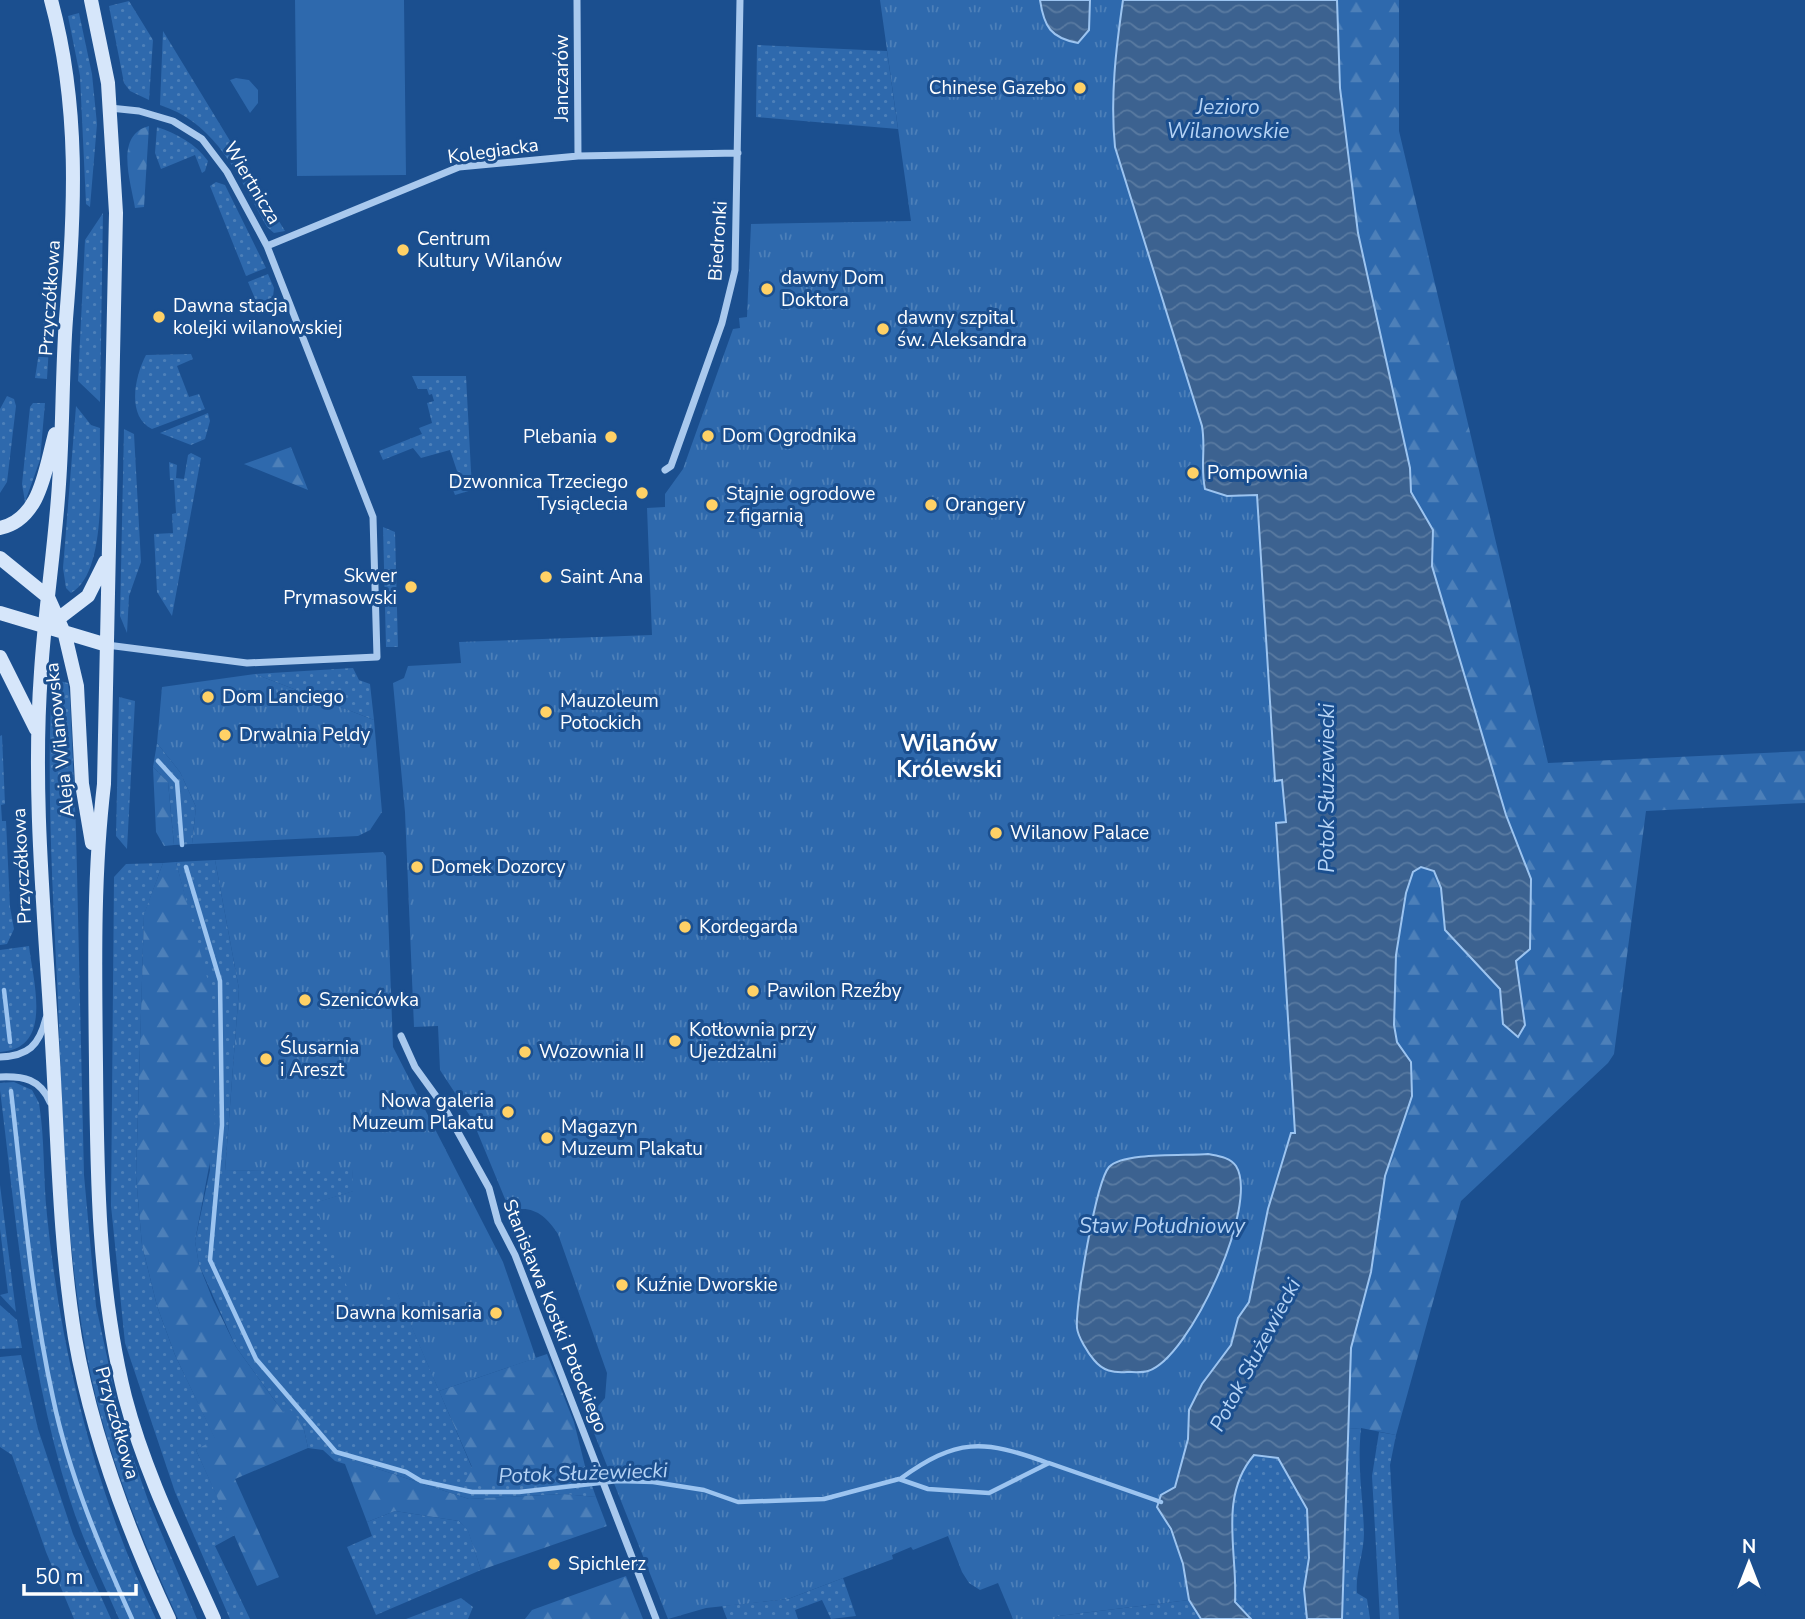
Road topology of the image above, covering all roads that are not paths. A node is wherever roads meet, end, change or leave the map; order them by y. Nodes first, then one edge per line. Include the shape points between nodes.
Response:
1 (51, 0) edge
2 (91, 0) edge
3 (577, 0) edge
4 (740, 0) edge
5 (110, 108) junction
6 (737, 153) junction
7 (578, 156) junction
8 (267, 246) junction
9 (61, 410) junction
10 (665, 470) dead end
11 (0, 528) edge
12 (108, 554) junction
13 (0, 558) edge
14 (48, 597) junction
15 (0, 613) edge
16 (60, 619) junction
17 (45, 628) junction
18 (65, 635) junction
19 (107, 645) junction
20 (0, 657) edge
21 (38, 733) junction
22 (95, 858) junction
23 (49, 997) junction
24 (401, 1036) dead end
25 (0, 1057) edge
26 (0, 1077) edge
27 (55, 1115) junction
28 (169, 1619) edge
29 (214, 1619) edge
30 (656, 1619) edge

1 - 9 main road, Przyczółkowa via 70,96 74,238
2 - 5 main road
3 - 7 street, Janczarów
4 - 6 street, Biedronki
5 - 8 street, Wiertnicza via 164,118 202,139 227,172
5 - 12 main road, Przyczółkowa via 116,213
6 - 7 street, Kolegiacka
6 - 10 street, Biedronki via 733,283 671,466
7 - 8 street, Kolegiacka via 459,167
8 - 19 street via 373,517 377,657 247,663
9 - 11 main road via 32,508 16,523
9 - 14 main road, Przyczółkowa
12 - 16 main road via 96,586
12 - 19 main road, Przyczółkowa
13 - 14 main road, Aleja Wilanowska
14 - 16 main road, Aleja Wilanowska
14 - 17 main road, Przyczółkowa
15 - 17 main road
16 - 17 main road
16 - 18 main road, Aleja Wilanowska
17 - 18 main road
17 - 21 main road, Przyczółkowa
18 - 19 main road
18 - 22 main road, Aleja Wilanowska via 77,686 82,784
19 - 22 main road, Przyczółkowa via 104,784
20 - 21 main road
21 - 23 main road, Przyczółkowa
22 - 29 main road, Przyczółkowa via 97,1177 108,1311 138,1437
23 - 25 street via 35,1046 27,1053
23 - 27 main road, Przyczółkowa
24 - 30 street, Stanisława Kostki Potockiego via 489,1188 498,1222
26 - 27 street via 38,1082
27 - 28 main road, Przyczółkowa via 67,1283 85,1386 126,1519

